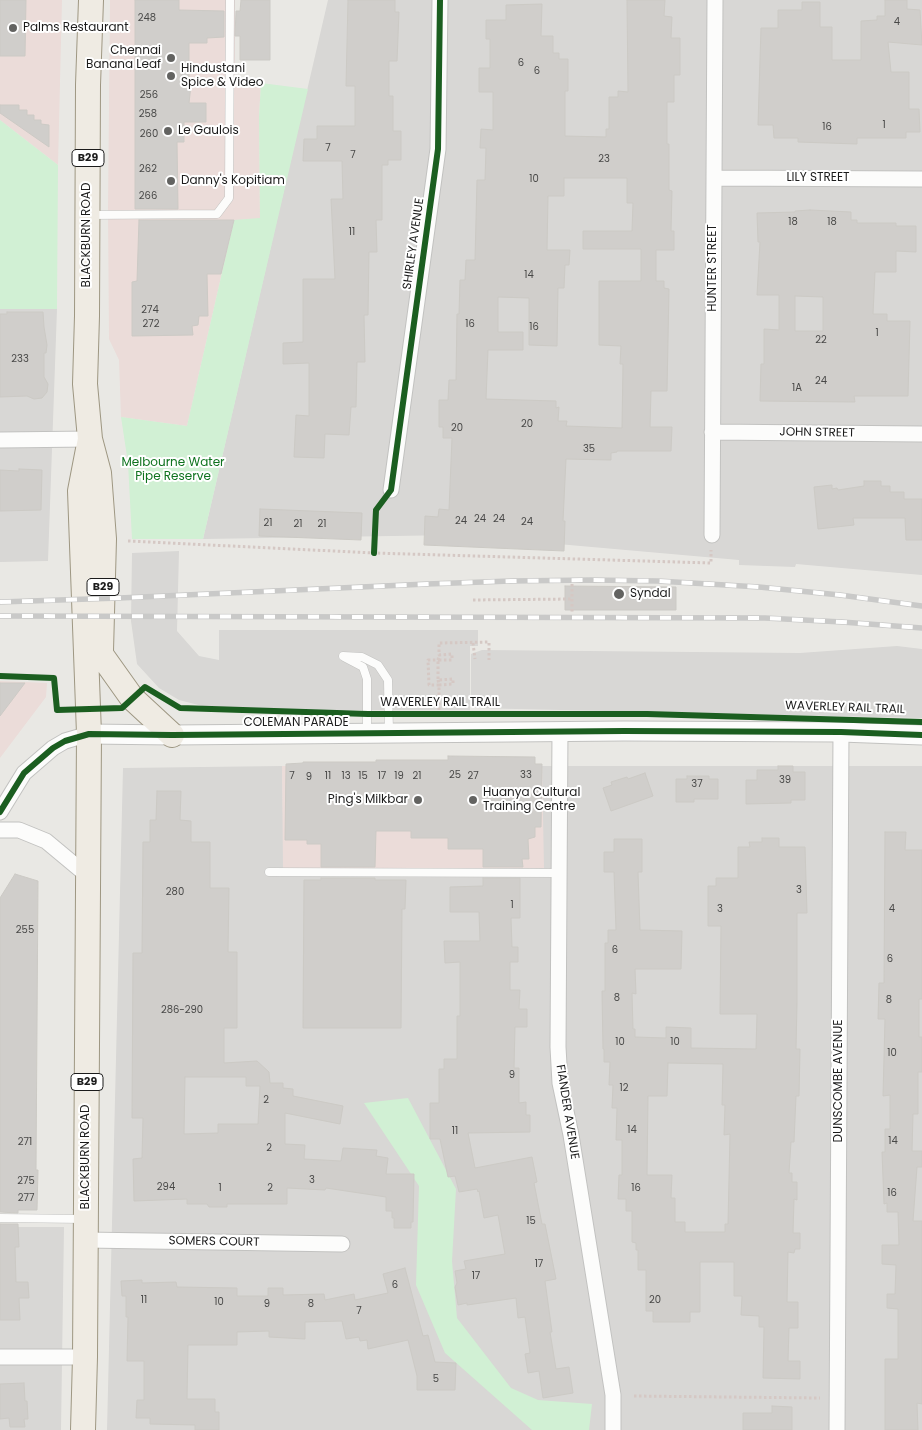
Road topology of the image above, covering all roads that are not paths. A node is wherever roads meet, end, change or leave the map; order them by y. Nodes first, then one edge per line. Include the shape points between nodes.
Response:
1 (91, 0) edge
2 (230, 0) edge
3 (440, 0) edge
4 (715, 0) edge
5 (714, 178) junction
6 (922, 179) edge
7 (87, 214) junction
8 (712, 432) junction
9 (922, 434) edge
10 (90, 439) junction
11 (0, 440) edge
12 (391, 490) road end
13 (712, 535) road end
14 (100, 653) junction
15 (560, 731) junction
16 (840, 732) junction
17 (367, 733) junction
18 (389, 733) junction
19 (89, 734) junction
20 (172, 735) junction
21 (922, 735) edge
22 (0, 812) edge
23 (0, 830) edge
24 (270, 872) dead end
25 (560, 872) junction
26 (88, 876) junction
27 (0, 1218) edge
28 (86, 1229) junction
29 (342, 1244) dead end
30 (0, 1357) edge
31 (85, 1357) junction
32 (83, 1430) edge
33 (613, 1430) edge
34 (837, 1430) edge

1 - 7 main road, BLACKBURN ROAD / B29
2 - 7 lane via 229,198 217,214
3 - 12 street, SHIRLEY AVENUE via 438,149
4 - 5 street, HUNTER STREET
5 - 6 street, LILY STREET
5 - 8 street, HUNTER STREET
7 - 10 main road, BLACKBURN ROAD / B29 via 85,384
8 - 9 street, JOHN STREET
8 - 13 street, HUNTER STREET
10 - 11 street
10 - 14 main road, BLACKBURN ROAD / B29 via 99,473 104,539
10 - 19 main road, BLACKBURN ROAD / B29 via 80,491
14 - 19 main road, BLACKBURN ROAD / B29 via 98,708
14 - 20 main road via 132,698
15 - 16 street, COLEMAN PARADE
15 - 18 street, COLEMAN PARADE via 439,724
15 - 25 street, FIANDER AVENUE
16 - 21 street, COLEMAN PARADE
16 - 34 street, DUNSCOMBE AVENUE
17 - 18 street, COLEMAN PARADE
17 - 18 lane via 367,679 363,667 343,656 362,657 378,664 388,680
17 - 20 street, COLEMAN PARADE
19 - 20 street, COLEMAN PARADE
19 - 22 street via 53,748 24,773
19 - 26 main road, BLACKBURN ROAD / B29
23 - 26 street via 19,830 46,841
24 - 25 lane
25 - 33 street, FIANDER AVENUE via 560,1083 613,1395
26 - 28 main road, BLACKBURN ROAD / B29
27 - 28 lane
28 - 29 street, SOMERS COURT
28 - 31 main road, BLACKBURN ROAD / B29
30 - 31 street
31 - 32 main road, BLACKBURN ROAD / B29

